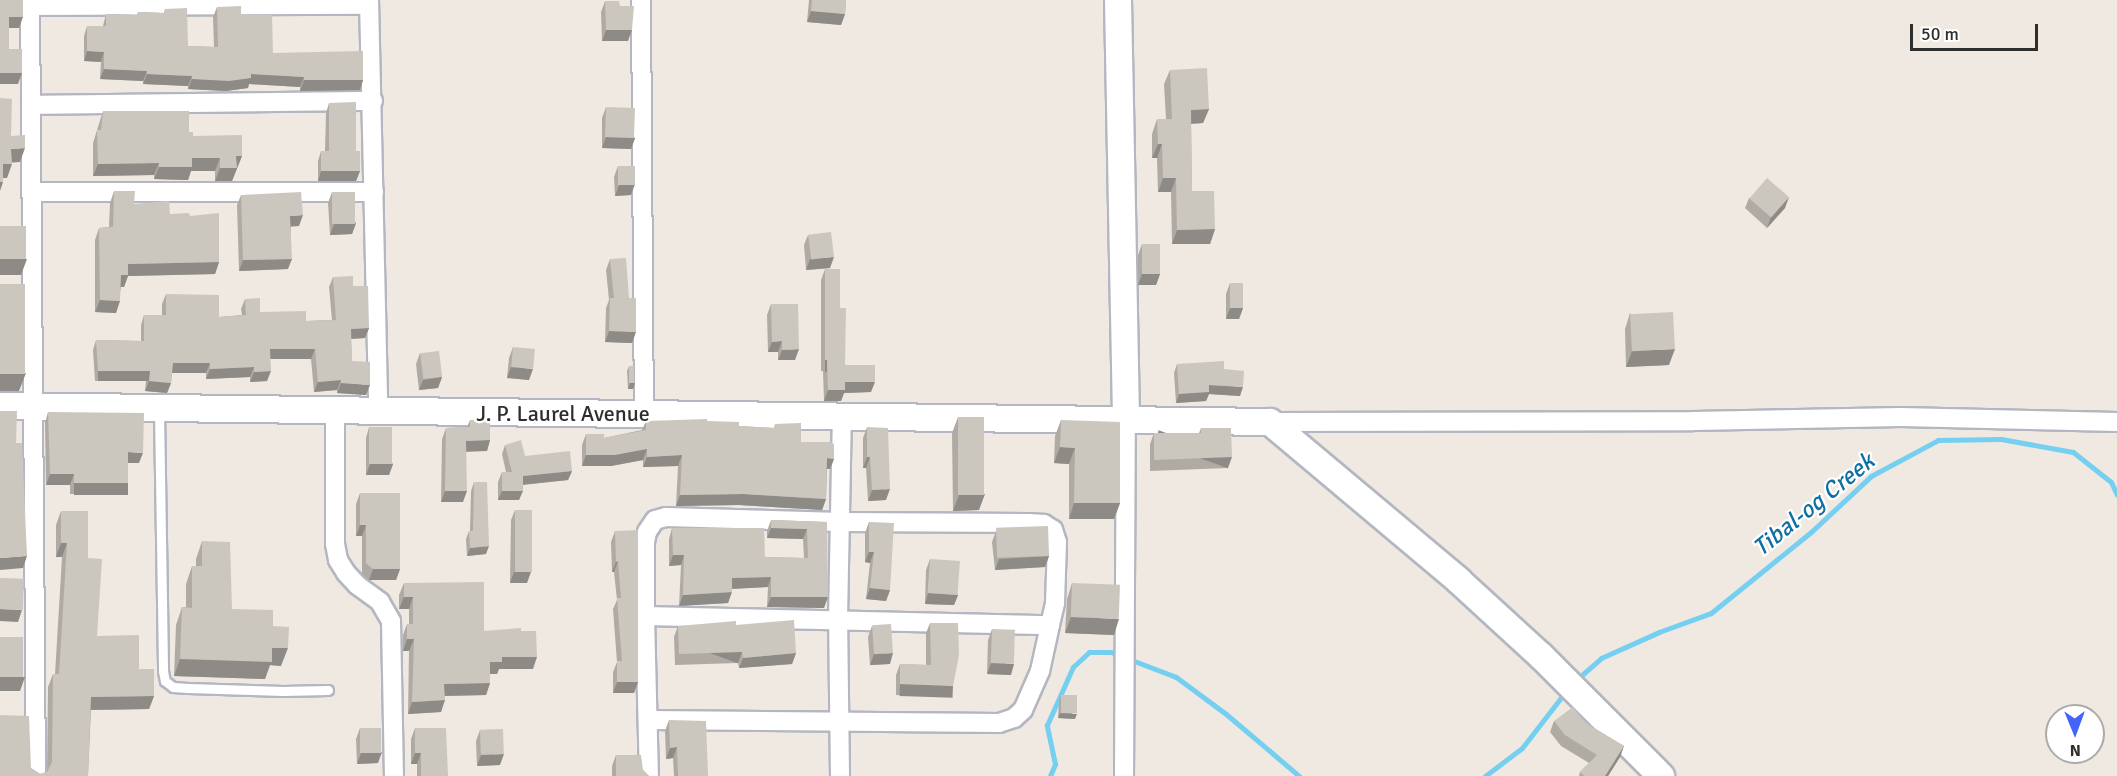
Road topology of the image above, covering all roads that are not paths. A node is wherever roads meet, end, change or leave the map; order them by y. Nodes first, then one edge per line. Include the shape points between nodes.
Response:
1 (642, 0) edge
2 (1118, 0) edge
3 (369, 2) edge
4 (30, 3) edge
5 (373, 102) junction
6 (31, 105) junction
7 (33, 192) junction
8 (374, 192) junction
9 (0, 406) edge
10 (35, 406) junction
11 (159, 409) junction
12 (335, 412) junction
13 (378, 412) junction
14 (644, 414) junction
15 (842, 416) junction
16 (1126, 418) junction
17 (1270, 422) junction
18 (2117, 422) edge
19 (841, 522) junction
20 (35, 579) junction
21 (12, 580) edge
22 (645, 616) junction
23 (838, 619) junction
24 (1050, 625) junction
25 (328, 690) dead end
26 (648, 720) junction
27 (839, 722) junction
28 (36, 776) edge
29 (394, 776) edge
30 (649, 776) edge
31 (840, 776) edge
32 (1124, 776) edge
33 (1661, 776) edge

1 - 14 street
2 - 16 street
3 - 4 street
3 - 5 street
4 - 6 street
5 - 6 street
5 - 8 street
6 - 7 street
7 - 8 street
7 - 10 street
8 - 13 street
9 - 10 street, J. P. Laurel Avenue
10 - 11 street, J. P. Laurel Avenue
10 - 20 street
11 - 12 street, J. P. Laurel Avenue
11 - 25 lane via 165,681 173,687
12 - 13 street, J. P. Laurel Avenue
12 - 29 street via 338,560 357,585 387,611 391,621
13 - 14 street, J. P. Laurel Avenue
14 - 15 street, J. P. Laurel Avenue
15 - 16 street, J. P. Laurel Avenue
15 - 19 street
16 - 17 street, J. P. Laurel Avenue
16 - 32 street
17 - 18 street via 1901,417
17 - 33 street via 1458,580
19 - 22 street via 655,519 645,542
19 - 23 street
19 - 24 street via 1044,524 1053,530 1057,542 1055,603
20 - 21 street
20 - 28 street
22 - 23 street
22 - 26 street
23 - 24 street
23 - 27 street
24 - 27 street via 1040,670 1023,710 1014,718 978,725
26 - 27 street
26 - 30 street
27 - 31 street

